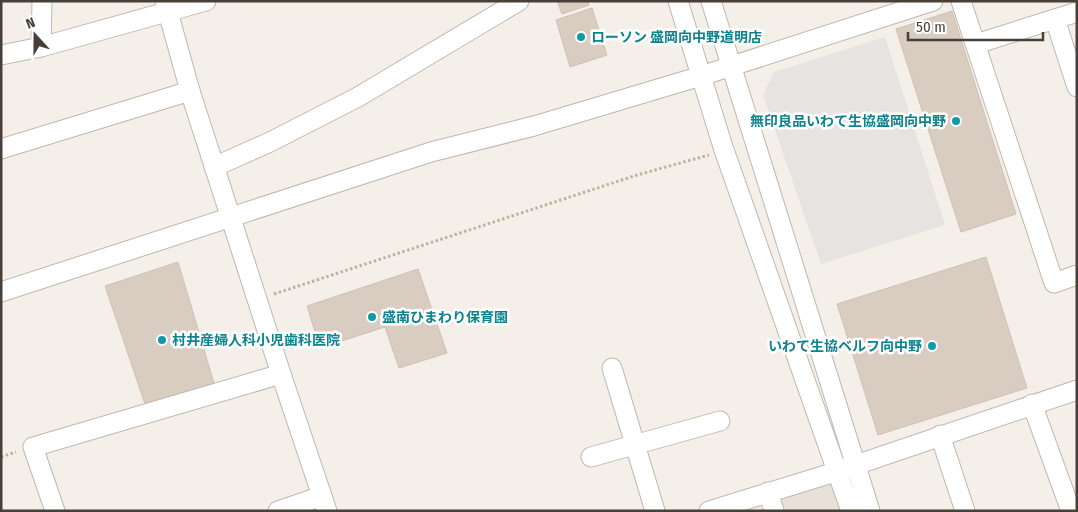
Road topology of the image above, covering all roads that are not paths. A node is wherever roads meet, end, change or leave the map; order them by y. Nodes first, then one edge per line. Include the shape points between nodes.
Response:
1 (42, 1) edge
2 (206, 1) edge
3 (519, 1) edge
4 (678, 1) edge
5 (711, 1) edge
6 (933, 1) edge
7 (962, 1) edge
8 (166, 7) edge
9 (1077, 12) edge
10 (1055, 19) junction
11 (976, 44) junction
12 (41, 47) junction
13 (1, 55) edge
14 (732, 66) junction
15 (701, 76) junction
16 (1077, 87) edge
17 (190, 92) junction
18 (1, 149) edge
19 (214, 167) junction
20 (231, 217) junction
21 (1077, 275) edge
22 (1, 292) edge
23 (612, 368) dead end
24 (281, 374) junction
25 (1077, 390) edge
26 (1032, 404) junction
27 (720, 421) dead end
28 (940, 435) junction
29 (635, 444) junction
30 (591, 457) dead end
31 (846, 468) junction
32 (768, 492) junction
33 (324, 503) edge
34 (55, 511) edge
35 (278, 511) edge
36 (656, 511) edge
37 (710, 511) edge
38 (774, 511) edge
39 (851, 511) edge
40 (870, 511) edge
41 (966, 511) edge
42 (1071, 511) edge

1 - 12 street
2 - 8 street
3 - 19 street via 358,98
4 - 15 street
5 - 14 street
6 - 14 street
7 - 11 street
8 - 12 street
8 - 17 street
9 - 10 street
10 - 11 street
10 - 16 street
11 - 21 street via 1054,283
12 - 13 street
14 - 15 street
14 - 31 street
15 - 20 street via 534,126 431,152
15 - 31 street via 723,147
17 - 18 street
17 - 19 street
19 - 20 street
20 - 22 street
20 - 24 street
23 - 29 street
24 - 33 street
24 - 34 street via 33,447
25 - 26 street
26 - 28 street
26 - 42 street
27 - 29 street
28 - 31 street
28 - 41 street
29 - 30 street
29 - 36 street
31 - 32 street
31 - 39 street
31 - 40 street
32 - 37 street
32 - 38 street
33 - 35 street

